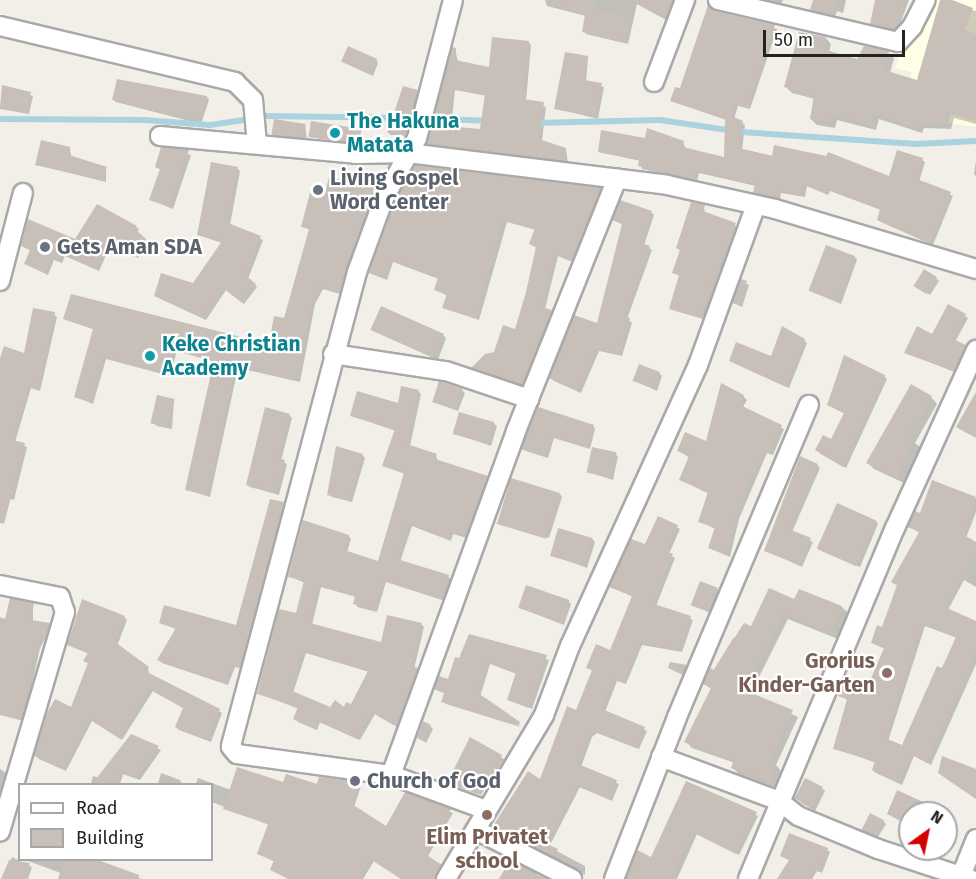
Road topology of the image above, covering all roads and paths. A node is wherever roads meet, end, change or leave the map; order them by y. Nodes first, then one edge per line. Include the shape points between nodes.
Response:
1 (453, 0) edge
2 (685, 0) edge
3 (718, 0) edge
4 (926, 0) edge
5 (0, 26) edge
6 (654, 82) dead end
7 (160, 136) dead end
8 (257, 144) junction
9 (408, 153) junction
10 (617, 178) junction
11 (23, 193) dead end
12 (756, 205) junction
13 (976, 269) edge
14 (0, 281) edge
15 (976, 350) edge
16 (333, 354) junction
17 (529, 399) junction
18 (809, 405) dead end
19 (0, 585) edge
20 (661, 757) junction
21 (391, 774) junction
22 (779, 801) junction
23 (486, 810) junction
24 (476, 830) junction
25 (0, 832) edge
26 (976, 839) edge
27 (966, 878) edge
28 (446, 879) edge
29 (572, 879) edge
30 (614, 879) edge
31 (748, 879) edge

1 - 9 street via 420,127
2 - 6 street
3 - 4 street via 898,42 912,27
5 - 8 street via 235,82 253,100
7 - 8 street
8 - 9 street via 356,154
9 - 10 street
9 - 16 street via 384,198
10 - 12 street
10 - 17 street
11 - 14 street
12 - 13 street
12 - 23 street via 698,365 570,646 544,715
15 - 22 street via 894,528
16 - 17 street via 446,371
16 - 21 street via 319,423 231,747 237,754
17 - 21 street
18 - 20 street
19 - 25 street via 60,597 64,612
20 - 22 street
20 - 30 street
21 - 23 street
22 - 27 street via 798,816 826,828
22 - 31 street
23 - 24 street
24 - 28 street
24 - 29 street
26 - 27 street

